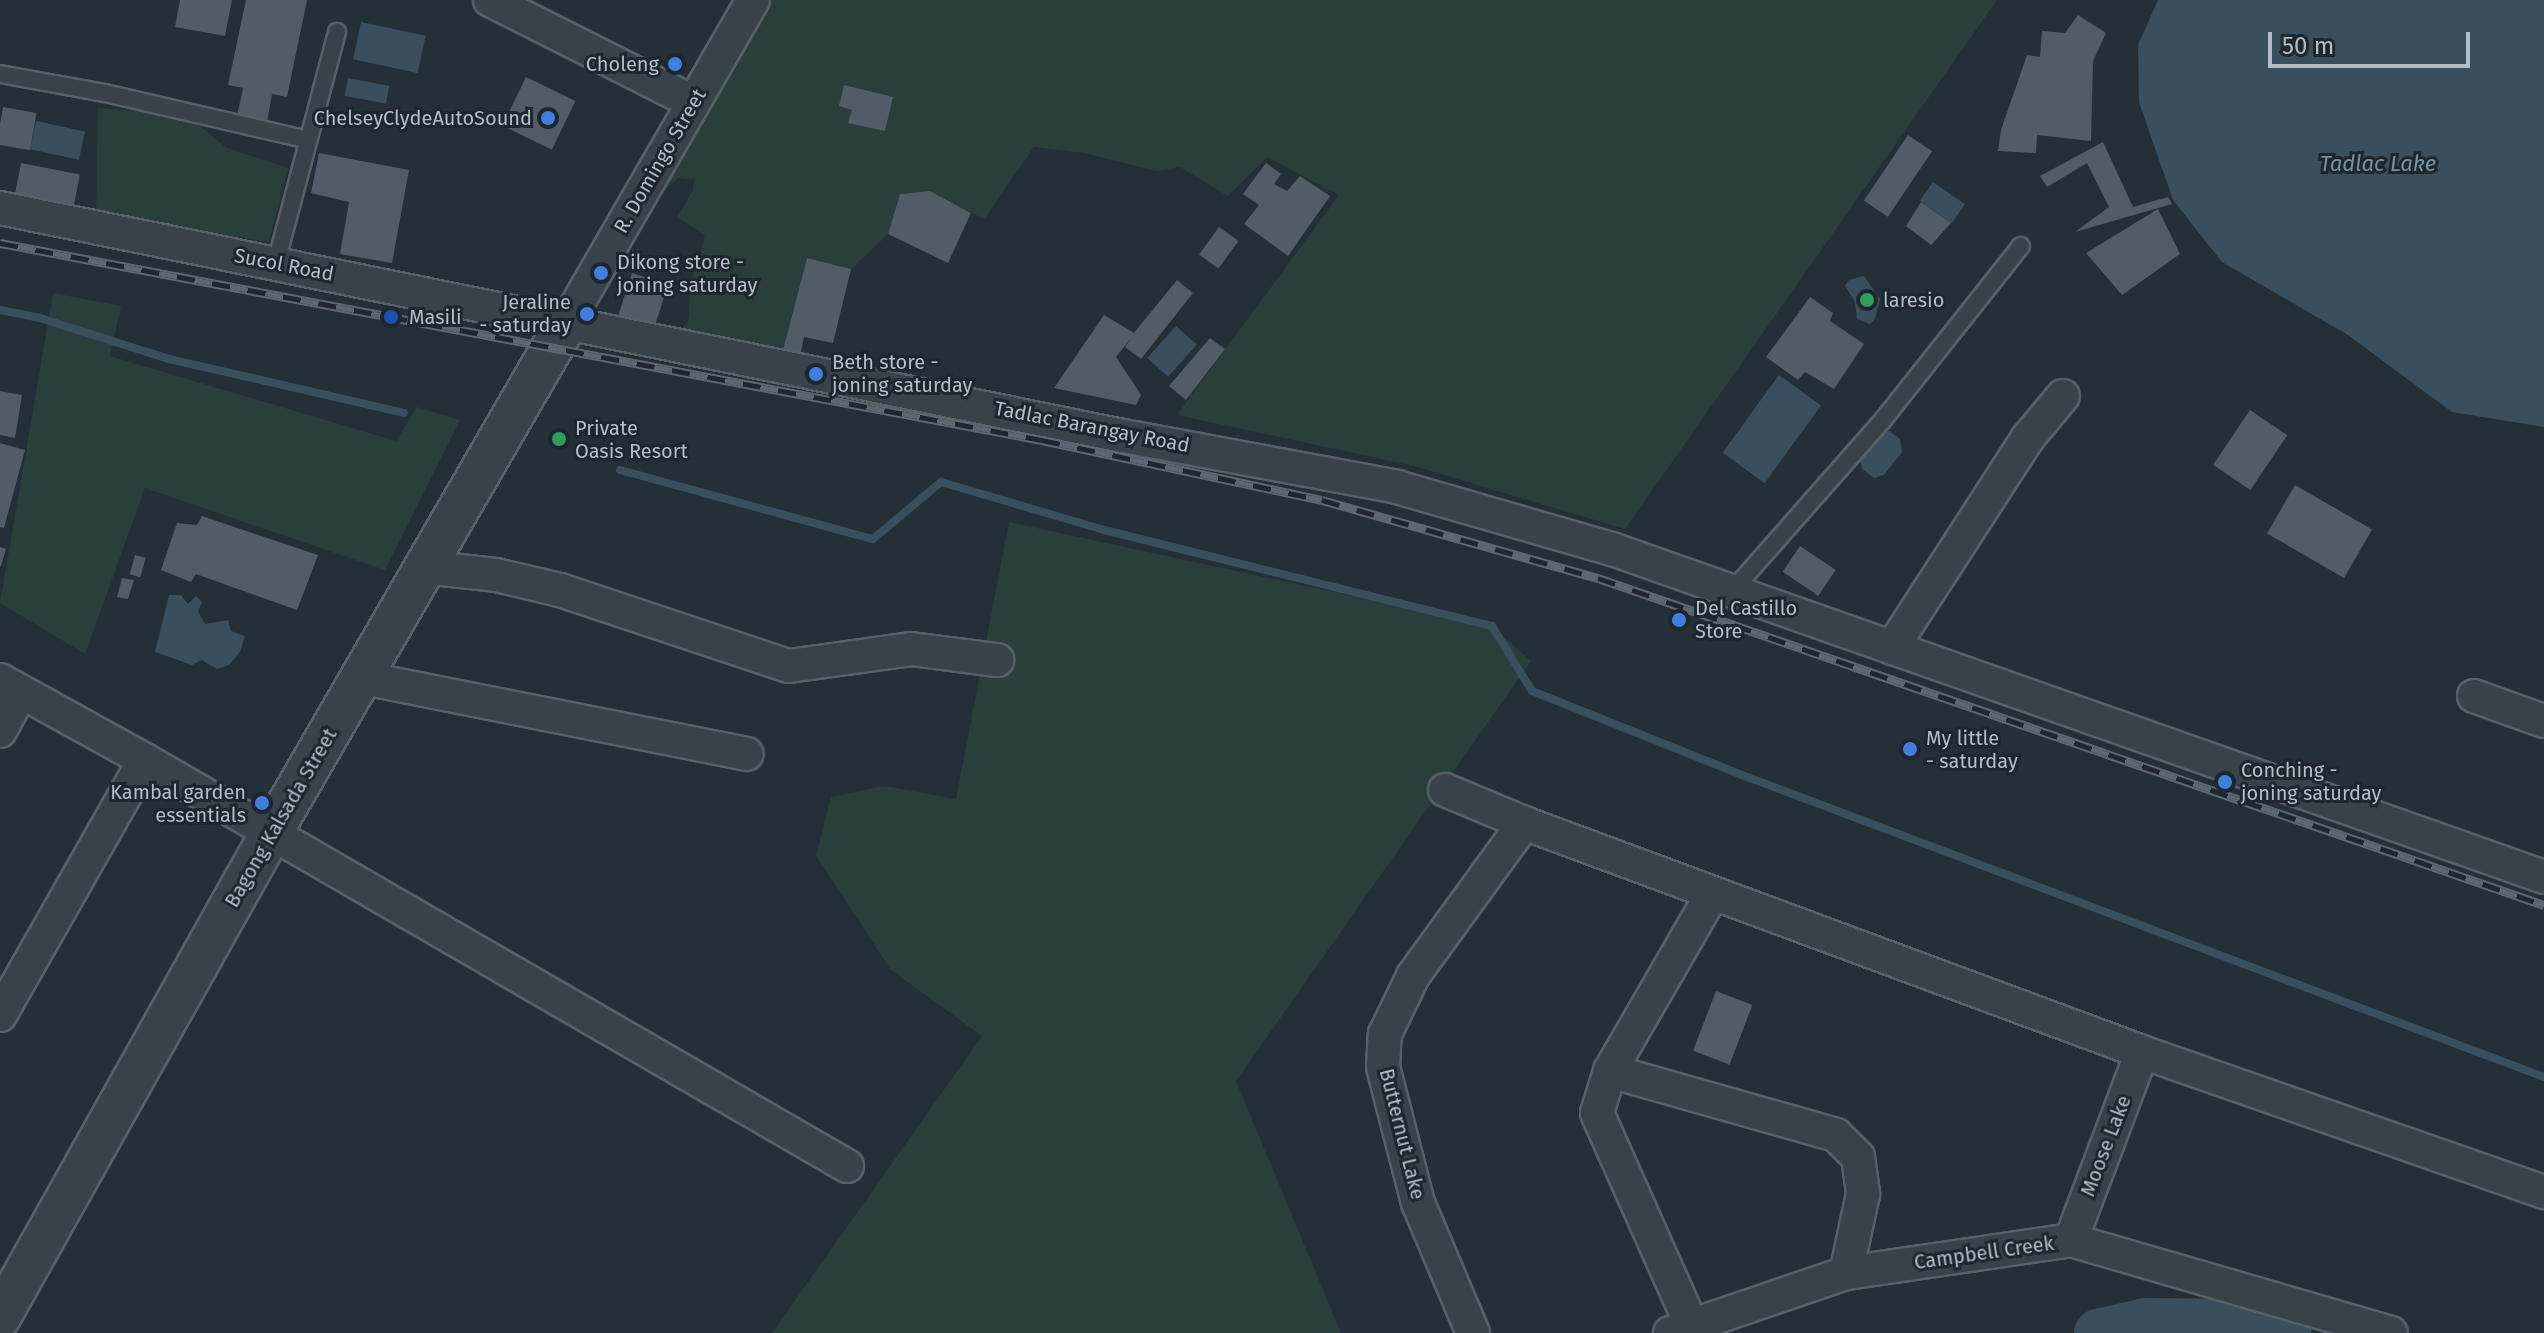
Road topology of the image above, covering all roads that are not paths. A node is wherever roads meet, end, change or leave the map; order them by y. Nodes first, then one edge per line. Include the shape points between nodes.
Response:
1 (490, 0) edge
2 (753, 0) edge
3 (337, 32) dead end
4 (0, 74) edge
5 (693, 102) junction
6 (309, 140) junction
7 (0, 208) edge
8 (2021, 246) dead end
9 (276, 263) junction
10 (567, 322) junction
11 (2063, 396) dead end
12 (424, 567) junction
13 (1733, 590) junction
14 (1892, 648) junction
15 (997, 660) dead end
16 (363, 678) junction
17 (11, 686) edge
18 (2474, 696) dead end
19 (2544, 721) edge
20 (0, 731) edge
21 (747, 754) dead end
22 (145, 760) junction
23 (1445, 790) dead end
24 (1524, 823) junction
25 (270, 835) junction
26 (2544, 877) edge
27 (1712, 894) junction
28 (0, 1015) edge
29 (2142, 1052) junction
30 (1610, 1071) junction
31 (847, 1166) dead end
32 (2544, 1192) edge
33 (2071, 1240) junction
34 (1846, 1273) junction
35 (0, 1317) edge
36 (1680, 1328) edge
37 (1473, 1333) edge
38 (2391, 1333) edge

1 - 5 street
2 - 5 street, R. Domingo Street
3 - 6 lane
4 - 6 lane
5 - 10 street, R. Domingo Street
6 - 9 lane
7 - 9 street, Sucol Road
8 - 13 lane via 1883,420
9 - 10 street, Sucol Road
10 - 12 street, Bagong Kalsada Street
10 - 13 street, Tadlac Barangay Road via 1397,487
11 - 14 street via 2027,439
12 - 15 street via 496,575 560,590 789,666 911,649
12 - 16 street, Bagong Kalsada Street
13 - 14 street, Tadlac Barangay Road
14 - 26 street, Tadlac Barangay Road
16 - 21 street
16 - 25 street, Bagong Kalsada Street
17 - 20 street
17 - 22 street
18 - 19 street
22 - 25 street
22 - 28 street
23 - 24 street
24 - 27 street
24 - 37 street, Butternut Lake via 1413,976 1385,1034 1383,1067 1418,1203
25 - 31 street
25 - 35 street, Bagong Kalsada Street
27 - 29 street
27 - 30 street
29 - 32 street
29 - 33 street, Moose Lake
30 - 34 street via 1836,1135 1858,1157 1863,1194
30 - 36 street via 1597,1113
33 - 34 street, Campbell Creek
33 - 38 street, Campbell Creek
34 - 36 street, Campbell Creek

